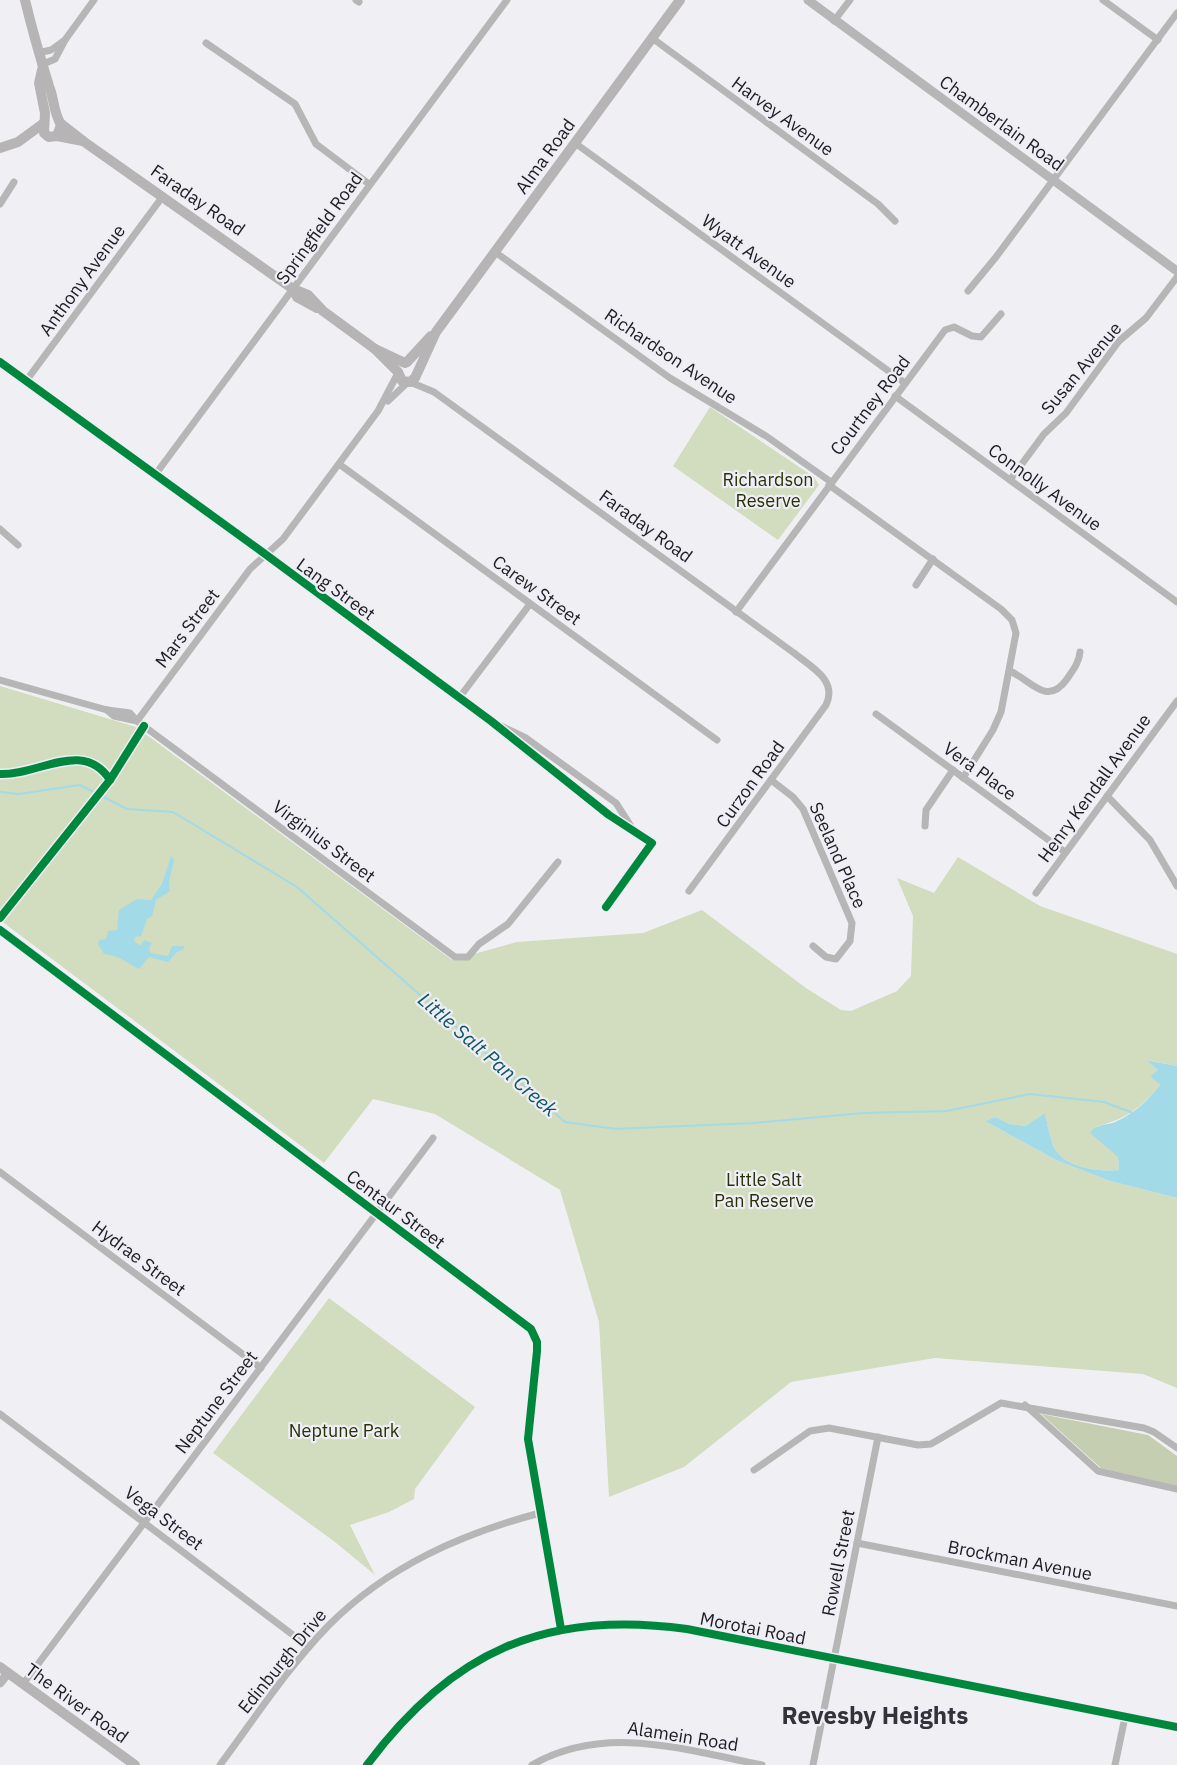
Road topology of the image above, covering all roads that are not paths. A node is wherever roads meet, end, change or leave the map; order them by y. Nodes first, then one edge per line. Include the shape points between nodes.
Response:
1 (25, 0) edge
2 (94, 0) edge
3 (507, 0) edge
4 (680, 0) edge
5 (808, 0) edge
6 (850, 0) edge
7 (1103, 0) edge
8 (1177, 13) edge
9 (834, 21) junction
10 (652, 38) junction
11 (64, 40) junction
12 (1158, 40) junction
13 (206, 43) dead end
14 (38, 53) junction
15 (41, 68) junction
16 (45, 122) junction
17 (60, 122) junction
18 (55, 136) junction
19 (83, 141) junction
20 (18, 142) junction
21 (575, 142) junction
22 (0, 148) edge
23 (1054, 181) junction
24 (14, 182) dead end
25 (369, 184) junction
26 (163, 196) junction
27 (0, 204) edge
28 (895, 221) dead end
29 (495, 252) junction
30 (1177, 271) edge
31 (1177, 277) edge
32 (293, 289) junction
33 (968, 291) dead end
34 (1001, 314) dead end
35 (436, 332) junction
36 (0, 362) edge
37 (402, 367) junction
38 (417, 371) junction
39 (26, 381) junction
40 (409, 382) junction
41 (905, 383) junction
42 (434, 392) junction
43 (895, 396) junction
44 (378, 411) junction
45 (339, 464) junction
46 (155, 475) junction
47 (1010, 480) junction
48 (830, 484) junction
49 (0, 529) edge
50 (18, 546) dead end
51 (266, 556) junction
52 (933, 559) junction
53 (916, 585) dead end
54 (1177, 602) edge
55 (530, 604) junction
56 (736, 612) junction
57 (1080, 652) dead end
58 (1010, 671) junction
59 (0, 680) edge
60 (830, 693) joint
61 (459, 698) junction
62 (1177, 701) edge
63 (876, 714) dead end
64 (137, 721) junction
65 (491, 721) junction
66 (717, 740) dead end
67 (952, 770) junction
68 (963, 777) junction
69 (771, 780) junction
70 (1107, 796) junction
71 (925, 825) dead end
72 (632, 829) junction
73 (1065, 852) junction
74 (558, 862) dead end
75 (1177, 886) edge
76 (689, 891) dead end
77 (1036, 893) dead end
78 (606, 907) dead end
79 (0, 930) edge
80 (813, 946) dead end
81 (433, 1138) dead end
82 (0, 1172) edge
83 (377, 1213) junction
84 (261, 1368) junction
85 (1025, 1405) junction
86 (0, 1414) edge
87 (878, 1437) junction
88 (1177, 1448) edge
89 (754, 1470) dead end
90 (1177, 1489) edge
91 (540, 1513) junction
92 (144, 1522) junction
93 (857, 1543) junction
94 (1177, 1606) edge
95 (561, 1629) junction
96 (309, 1647) junction
97 (834, 1659) junction
98 (4, 1670) edge
99 (0, 1683) edge
100 (23, 1684) junction
101 (1125, 1717) junction
102 (1177, 1726) edge
103 (135, 1765) edge
104 (220, 1765) edge
105 (367, 1765) edge
106 (532, 1765) edge
107 (762, 1765) edge
108 (813, 1765) edge
109 (1115, 1765) edge

1 - 14 main road
2 - 11 street
3 - 25 street, Springfield Road
4 - 10 main road, Alma Road
5 - 9 street, Chamberlain Road
6 - 9 street
7 - 12 street
8 - 12 street
9 - 23 street, Chamberlain Road
10 - 21 main road, Alma Road
10 - 28 street, Harvey Avenue via 878,204
11 - 14 street via 51,50
11 - 15 street via 53,61
12 - 23 street
13 - 25 street via 295,104 320,148
14 - 15 main road
15 - 16 main road via 39,83
15 - 17 main road
16 - 17 main road via 51,118
16 - 18 main road via 44,132
16 - 20 main road
17 - 18 main road via 62,128
17 - 19 main road, Faraday Road
18 - 19 main road, Faraday Road
18 - 20 main road, Faraday Road
19 - 26 main road, Faraday Road
20 - 22 main road
21 - 29 main road, Alma Road
21 - 41 street, Wyatt Avenue
23 - 30 street, Chamberlain Road
23 - 33 street
24 - 27 street
25 - 32 street, Springfield Road
26 - 32 main road, Faraday Road
26 - 39 street, Anthony Avenue
29 - 35 main road, Alma Road
29 - 48 street, Richardson Avenue via 663,373 766,436
31 - 47 street, Susan Avenue via 1146,318 1119,341
32 - 37 main road, Faraday Road via 300,299
32 - 46 street, Springfield Road
34 - 41 street, Courtney Road via 981,336 954,327 945,330
35 - 37 main road, Alma Road
35 - 38 main road, Alma Road
36 - 39 street, Lang Street
37 - 38 main road via 414,365
37 - 40 main road via 400,379
37 - 44 street, Alma Road
38 - 40 main road
38 - 42 street, Faraday Road
39 - 46 street, Lang Street
40 - 42 street, Faraday Road
40 - 44 street, Alma Road
41 - 43 street, Courtney Road
42 - 56 street, Faraday Road
43 - 47 street, Connolly Avenue
43 - 48 street, Courtney Road
44 - 45 street, Alma Road
45 - 51 street, Alma Road
45 - 55 street, Carew Street
46 - 51 street, Lang Street
47 - 54 street, Connolly Avenue
48 - 52 street, Richardson Avenue
48 - 56 street, Courtney Road
49 - 50 street
51 - 61 street, Lang Street
51 - 64 street, Mars Street via 250,569
52 - 53 street
52 - 58 street, Richardson Avenue via 1012,620 1016,633
55 - 61 street
55 - 66 street, Carew Street
56 - 60 street, Faraday Road via 822,675
57 - 58 street via 1076,667 1061,687 1052,692 1042,691
58 - 68 street, Richardson Avenue via 999,719
59 - 64 street, Virginius Street
60 - 69 street, Curzon Road via 822,711
61 - 65 street, Lang Street
62 - 70 street, Henry Kendall Avenue
63 - 67 street, Vera Place
64 - 74 street, Virginius Street via 455,957 468,957 511,921
65 - 72 street, Lang Street
65 - 72 street, Lang Street via 526,738 616,803
67 - 68 street, Vera Place
67 - 71 street via 926,810
68 - 73 street, Vera Place
69 - 76 street, Curzon Road
69 - 80 street, Seeland Place via 803,809 852,923 850,941 836,959 826,957
70 - 73 street, Henry Kendall Avenue
70 - 75 street via 1150,840
72 - 78 street, Lang Street via 652,843
73 - 77 street, Henry Kendall Avenue
79 - 83 street, Centaur Street
81 - 83 street, Neptune Street
82 - 84 street, Hydrae Street
83 - 84 street, Neptune Street
83 - 91 street, Centaur Street via 525,1324 534,1335 537,1362 527,1430
84 - 92 street, Neptune Street
85 - 87 street via 994,1406 931,1444
85 - 88 street via 1150,1430
85 - 90 street via 1098,1471
86 - 92 street, Vega Street
87 - 89 street via 816,1429
87 - 93 street, Rowell Street
91 - 95 street, Centaur Street
91 - 96 street, Edinburgh Drive via 483,1529 423,1556 354,1602
92 - 96 street, Vega Street
92 - 100 street, Neptune Street
93 - 94 street, Brockman Avenue
93 - 97 street, Rowell Street
95 - 97 street, Morotai Road via 603,1624 654,1625
95 - 105 street, Morotai Road via 510,1645 458,1672 406,1716
96 - 104 street, Edinburgh Drive
97 - 101 street, Morotai Road
97 - 108 street, Rowell Street
98 - 99 street
98 - 100 main road, The River Road
100 - 103 main road, The River Road
101 - 102 street, Morotai Road
101 - 109 street
106 - 107 street, Alamein Road via 568,1749 618,1741 657,1744

